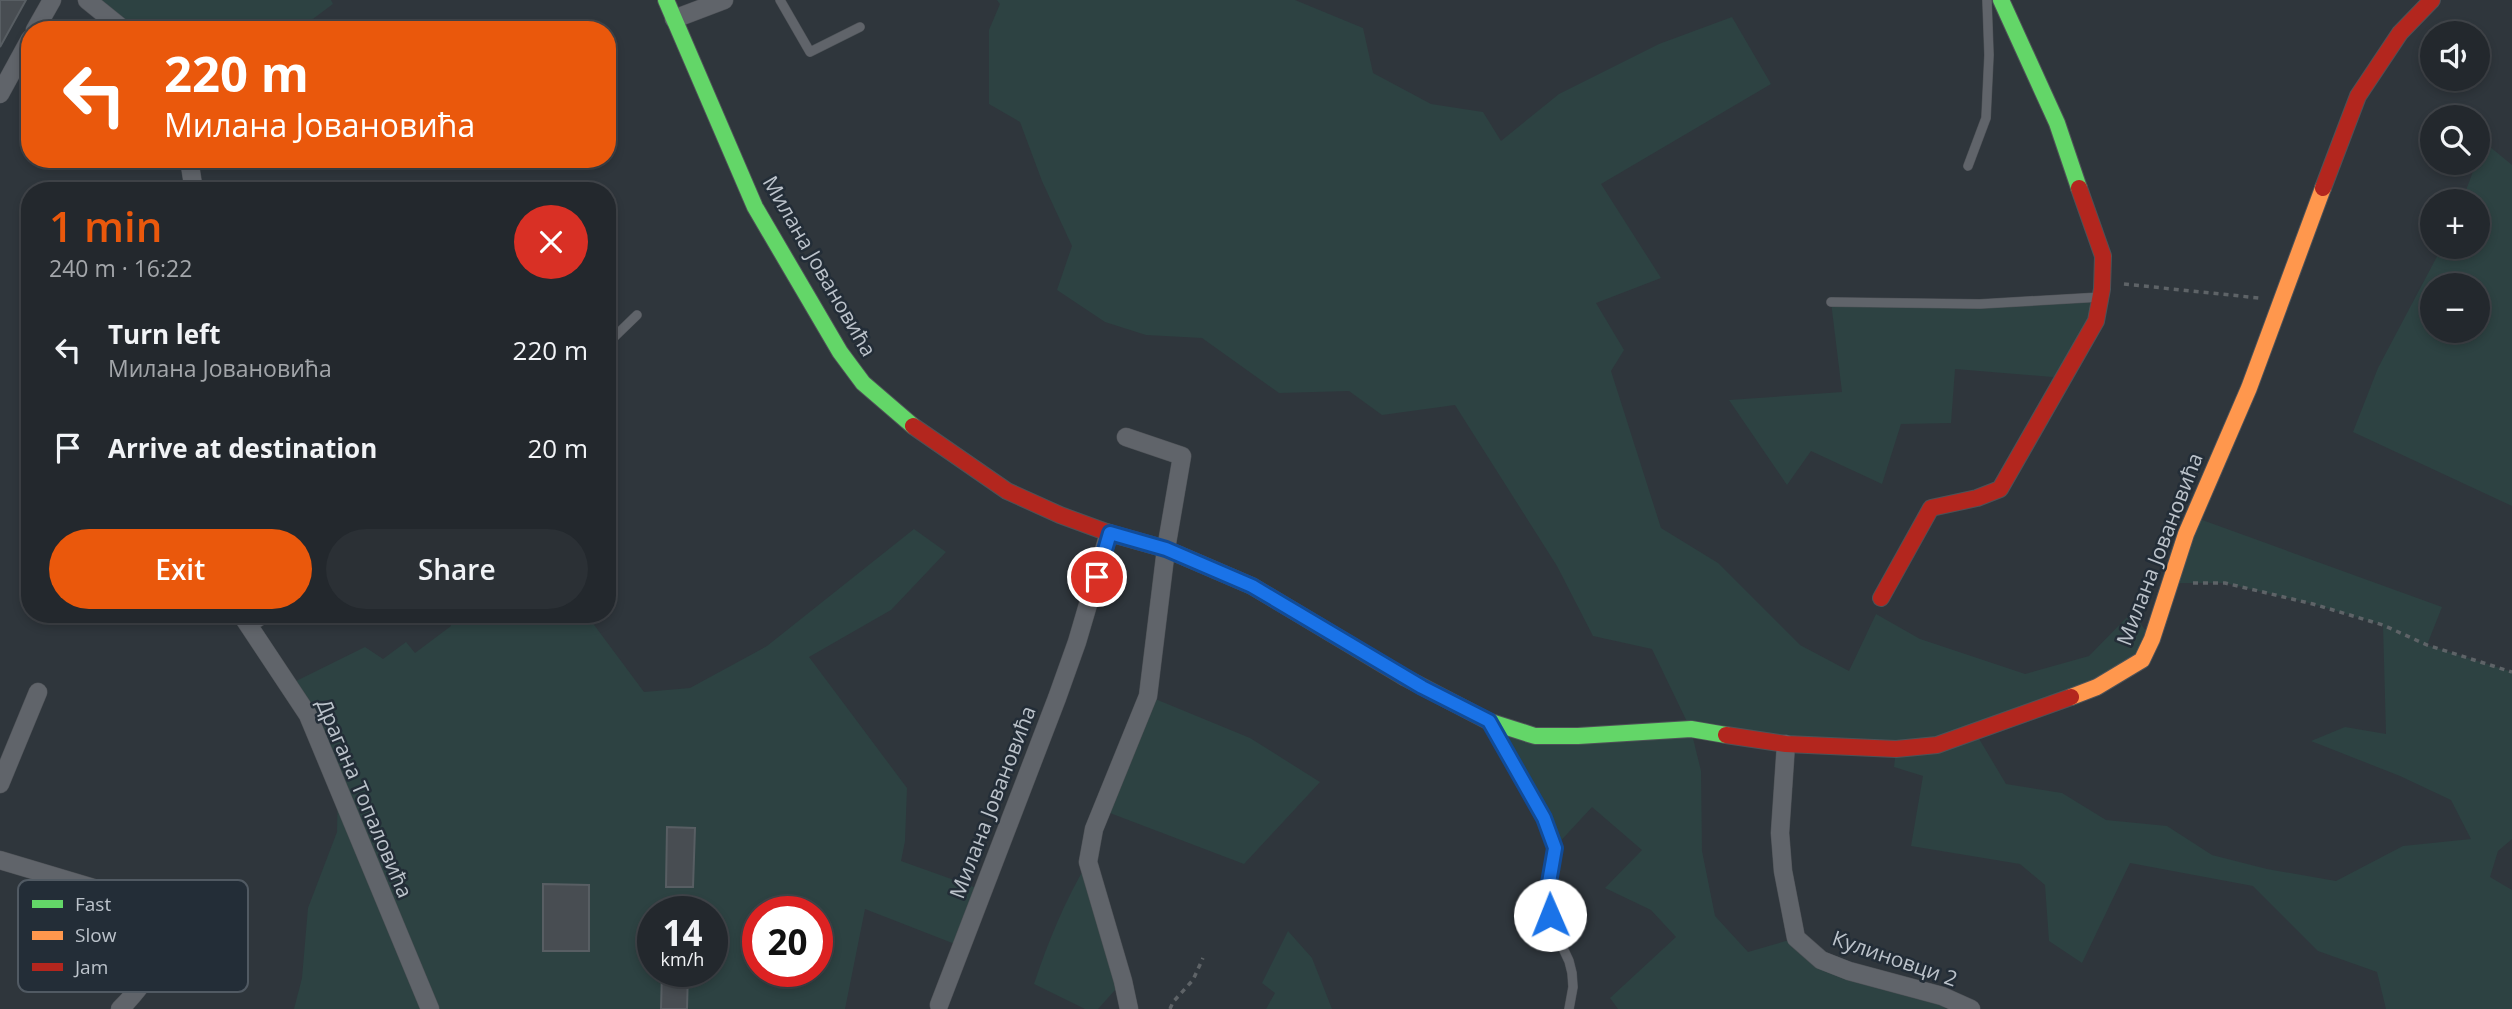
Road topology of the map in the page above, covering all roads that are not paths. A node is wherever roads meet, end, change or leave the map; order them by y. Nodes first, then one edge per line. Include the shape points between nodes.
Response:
1 (51, 0) edge
2 (87, 0) edge
3 (666, 0) edge
4 (724, 0) edge
5 (780, 0) edge
6 (1987, 0) edge
7 (2001, 0) edge
8 (2432, 0) edge
9 (674, 19) junction
10 (40, 21) edge
11 (113, 21) edge
12 (860, 27) dead end
13 (21, 56) edge
14 (0, 94) edge
15 (1968, 166) dead end
16 (2103, 297) junction
17 (1831, 302) dead end
18 (637, 316) dead end
19 (616, 336) edge
20 (1126, 437) dead end
21 (1110, 533) junction
22 (1166, 549) junction
23 (1881, 598) dead end
24 (246, 623) edge
25 (38, 692) dead end
26 (1489, 721) junction
27 (1786, 744) junction
28 (0, 784) edge
29 (0, 860) edge
30 (67, 880) edge
31 (135, 992) edge
32 (939, 1005) dead end
33 (120, 1009) edge
34 (430, 1009) edge
35 (1129, 1009) edge
36 (1569, 1009) edge
37 (1971, 1009) edge

1 - 10 street
2 - 11 street
3 - 9 street, Милана Јовановића
4 - 9 street
5 - 12 lane via 810,52
6 - 15 lane via 1986,118
7 - 16 street via 2057,123 2103,256
8 - 27 street, Милана Јовановића via 2400,33 2358,96 2284,300 2186,534 2142,660 2097,687 1937,745 1896,749
9 - 21 street, Милана Јовановића via 755,207 863,383 919,430 1007,491
13 - 14 street
16 - 17 lane via 1980,304
16 - 23 street via 2096,321 2000,489 1931,508
18 - 19 lane
20 - 22 street via 1182,456
21 - 22 street, Милана Јовановића
21 - 32 street, Милана Јовановића via 1057,698
22 - 26 street, Милана Јовановића via 1252,586 1422,687
22 - 35 street via 1148,696 1094,829 1088,862
24 - 34 street, Драгана Топаловића via 308,715
25 - 28 street
26 - 27 street, Милана Јовановића via 1535,736 1691,729
26 - 36 lane via 1544,818 1555,848 1547,894 1553,927 1572,973
27 - 37 street, Кулиновци 2 via 1780,833 1796,938 1821,960
29 - 30 street
31 - 33 street

